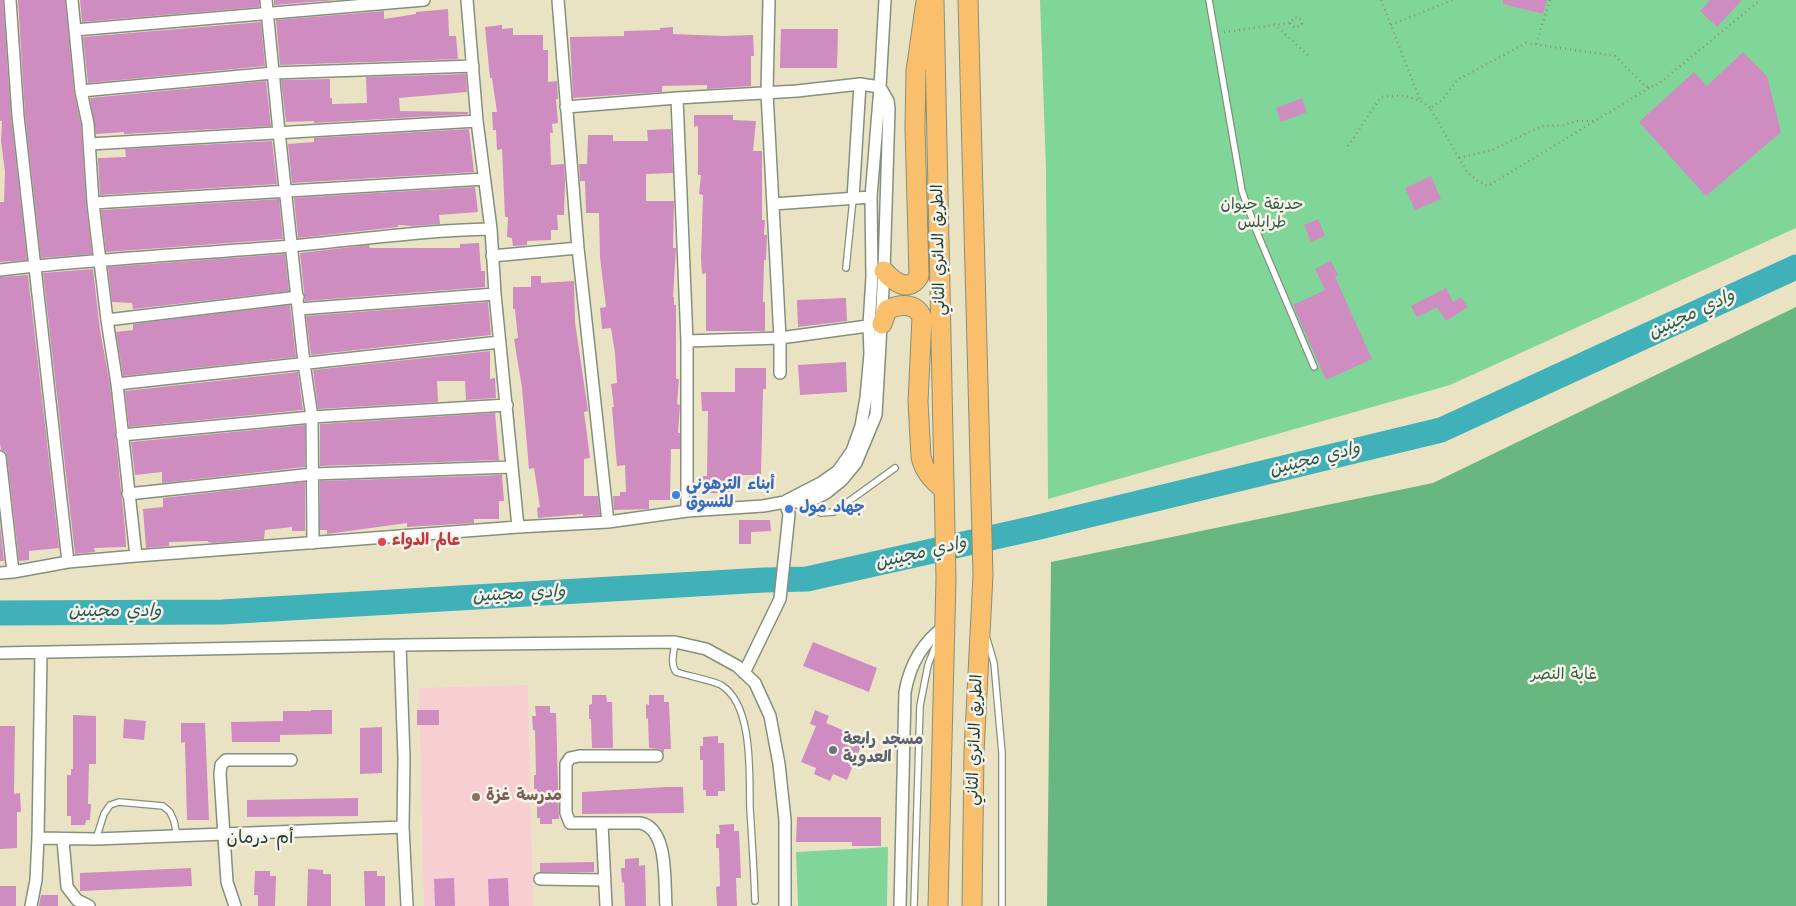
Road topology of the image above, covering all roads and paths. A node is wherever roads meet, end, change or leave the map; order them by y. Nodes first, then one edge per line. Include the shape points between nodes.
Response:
1 (10, 0) edge
2 (72, 0) edge
3 (266, 0) edge
4 (424, 0) edge
5 (467, 0) edge
6 (558, 0) edge
7 (769, 0) edge
8 (884, 0) edge
9 (926, 0) edge
10 (934, 0) edge
11 (968, 0) edge
12 (1209, 0) edge
13 (1381, 0) edge
14 (1452, 0) edge
15 (1550, 0) edge
16 (1760, 0) edge
17 (267, 14) junction
18 (1290, 22) junction
19 (1274, 24) junction
20 (1391, 25) junction
21 (74, 30) junction
22 (1215, 33) junction
23 (1536, 44) junction
24 (1310, 57) dead end
25 (473, 66) junction
26 (273, 74) junction
27 (860, 84) junction
28 (880, 87) junction
29 (1649, 88) junction
30 (81, 91) junction
31 (767, 93) junction
32 (677, 98) junction
33 (1420, 100) junction
34 (566, 107) junction
35 (1430, 108) junction
36 (477, 121) junction
37 (1594, 122) junction
38 (279, 132) junction
39 (90, 144) junction
40 (1348, 146) dead end
41 (1459, 158) junction
42 (484, 179) junction
43 (285, 191) junction
44 (871, 197) junction
45 (853, 199) junction
46 (94, 203) junction
47 (773, 204) junction
48 (491, 229) junction
49 (292, 246) junction
50 (578, 248) junction
51 (492, 256) junction
52 (100, 259) junction
53 (36, 266) junction
54 (846, 268) dead end
55 (0, 270) edge
56 (884, 271) junction
57 (495, 294) junction
58 (298, 297) junction
59 (299, 309) junction
60 (107, 320) junction
61 (875, 325) junction
62 (780, 338) junction
63 (687, 341) junction
64 (500, 342) junction
65 (304, 364) junction
66 (1314, 367) dead end
67 (780, 373) dead end
68 (117, 384) junction
69 (507, 405) junction
70 (312, 417) junction
71 (122, 435) junction
72 (0, 457) edge
73 (512, 467) junction
74 (894, 468) dead end
75 (313, 474) junction
76 (128, 494) junction
77 (944, 494) junction
78 (785, 502) junction
79 (808, 502) junction
80 (687, 511) junction
81 (608, 522) junction
82 (518, 527) junction
83 (313, 544) junction
84 (136, 556) junction
85 (68, 562) junction
86 (13, 572) junction
87 (0, 573) edge
88 (981, 617) junction
89 (945, 626) junction
90 (675, 642) junction
91 (400, 645) junction
92 (41, 653) junction
93 (0, 654) edge
94 (744, 673) junction
95 (657, 756) dead end
96 (291, 760) dead end
97 (602, 824) junction
98 (402, 827) junction
99 (223, 834) junction
100 (177, 836) junction
101 (38, 838) junction
102 (96, 839) junction
103 (63, 840) junction
104 (540, 879) dead end
105 (605, 880) junction
106 (755, 901) dead end
107 (31, 906) edge
108 (89, 906) edge
109 (235, 906) edge
110 (407, 906) edge
111 (606, 906) edge
112 (666, 906) edge
113 (784, 906) edge
114 (900, 906) edge
115 (914, 906) edge
116 (938, 906) edge
117 (972, 906) edge
118 (1002, 906) edge

1 - 53 street via 18,116
2 - 21 street
3 - 17 street
4 - 17 street
5 - 25 street
6 - 34 street
7 - 31 street
8 - 28 street
9 - 56 highway via 916,72 919,276 911,284 903,284 897,283
10 - 77 highway, الطريق الدائري الثاني
11 - 88 highway, الطريق الدائري الثاني via 983,575
12 - 22 lane
13 - 20 path
14 - 20 path
15 - 23 path
16 - 29 path via 1661,83
17 - 21 street
17 - 26 street
18 - 18 path via 1295,17 1300,18 1302,24 1295,28
18 - 19 path
19 - 22 path
19 - 24 path
20 - 33 path
21 - 30 street
22 - 66 lane via 1242,191
23 - 29 path via 1615,56
23 - 35 path via 1526,43 1473,70 1457,80 1442,100
25 - 26 street
25 - 36 street
26 - 30 street
26 - 38 street
27 - 28 street
27 - 31 street
27 - 45 street
28 - 44 street
28 - 56 street via 889,109
29 - 37 path
30 - 39 street
31 - 32 street
31 - 47 street
32 - 34 street
32 - 63 street
33 - 35 path
33 - 40 path via 1403,95 1381,97
34 - 50 street
35 - 41 path
36 - 38 street
36 - 42 street
37 - 41 path via 1578,120 1542,126 1492,150
37 - 41 path via 1488,186 1467,172
38 - 39 street
38 - 43 street
39 - 46 street
42 - 43 street
42 - 48 street
43 - 46 street
43 - 49 street
44 - 45 street
44 - 61 street
45 - 47 street
45 - 54 lane
46 - 52 street
47 - 62 street
48 - 49 street
48 - 51 street
49 - 52 street
49 - 58 street
50 - 51 street
50 - 81 street
51 - 57 street
52 - 53 street
52 - 60 street
53 - 55 street
53 - 85 street
56 - 61 street
57 - 59 street
57 - 64 street
58 - 59 street
58 - 60 street
59 - 65 street
60 - 68 street
61 - 62 street
61 - 77 highway via 888,310 901,306 915,307 922,317 918,402 921,457 932,480
61 - 78 street via 866,398 852,451 838,471
61 - 79 street via 876,415 873,423 856,463 826,493
62 - 63 street
62 - 67 street
63 - 80 street
64 - 65 street
64 - 69 street
65 - 68 street
65 - 70 street
68 - 71 street
69 - 70 street
69 - 73 street
70 - 71 street
70 - 75 street
71 - 76 street
72 - 86 street
73 - 75 street
73 - 82 street
74 - 79 lane via 834,512 821,513
75 - 76 street
75 - 83 street
76 - 84 street
77 - 89 highway, الطريق الدائري الثاني
78 - 79 street
78 - 80 street
78 - 94 street via 789,514 780,599
80 - 81 street
81 - 82 street
82 - 83 street
83 - 84 street
84 - 85 street
85 - 86 street
86 - 87 street
88 - 117 highway, الطريق الدائري الثاني via 974,752
88 - 118 lane via 994,663 1002,753
89 - 114 street via 920,651 910,670 905,692
89 - 115 lane via 928,665 920,706
89 - 116 highway, الطريق الدائري الثاني
90 - 91 street
90 - 94 street via 706,649
90 - 106 lane via 673,666 676,672 720,685 733,697 740,713 750,758
91 - 92 street
91 - 98 street via 404,758
92 - 93 street
92 - 101 street
94 - 113 street via 755,683 770,716 779,764 785,820
95 - 97 street via 579,756 567,760 567,818 570,823
96 - 99 street via 226,760 221,765
97 - 105 street
97 - 112 street via 640,823 654,830 662,849
98 - 99 street
98 - 110 street
99 - 100 street
99 - 109 street via 227,882
100 - 102 street
100 - 102 lane via 170,812 163,806 119,802 110,805 104,814
101 - 103 street
101 - 107 street
102 - 103 street
103 - 108 street via 67,887 77,900
104 - 105 street
105 - 111 street

